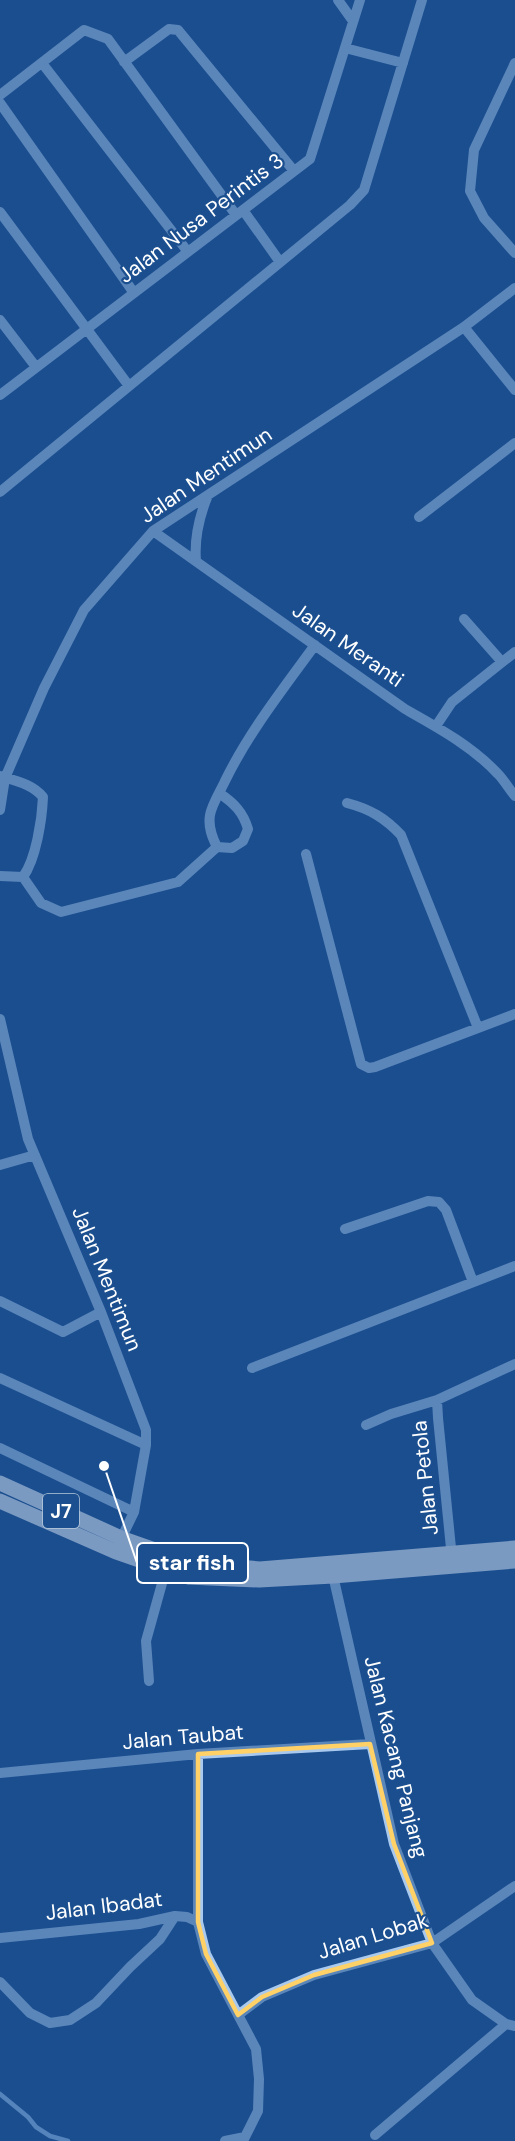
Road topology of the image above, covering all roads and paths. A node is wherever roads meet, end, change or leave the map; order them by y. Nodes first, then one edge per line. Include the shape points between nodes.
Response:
1 (338, 0) edge
2 (360, 0) edge
3 (422, 0) edge
4 (353, 21) junction
5 (345, 48) junction
6 (124, 62) junction
7 (42, 63) junction
8 (403, 63) junction
9 (515, 63) edge
10 (0, 95) edge
11 (0, 103) edge
12 (294, 171) junction
13 (0, 213) edge
14 (239, 213) junction
15 (188, 252) junction
16 (515, 253) edge
17 (279, 262) junction
18 (515, 288) edge
19 (134, 293) junction
20 (0, 320) edge
21 (464, 327) junction
22 (87, 329) junction
23 (36, 367) junction
24 (129, 386) junction
25 (515, 390) edge
26 (0, 395) edge
27 (515, 443) edge
28 (0, 492) edge
29 (208, 495) junction
30 (419, 517) dead end
31 (153, 531) junction
32 (196, 561) junction
33 (464, 619) dead end
34 (315, 645) junction
35 (515, 652) edge
36 (502, 662) junction
37 (436, 726) junction
38 (3, 777) edge
39 (219, 793) junction
40 (515, 796) edge
41 (347, 803) dead end
42 (0, 810) edge
43 (217, 847) junction
44 (306, 854) dead end
45 (0, 876) edge
46 (23, 877) junction
47 (515, 1014) edge
48 (0, 1019) edge
49 (478, 1028) junction
50 (35, 1155) junction
51 (0, 1165) edge
52 (345, 1229) dead end
53 (515, 1266) edge
54 (473, 1282) junction
55 (0, 1301) edge
56 (101, 1312) junction
57 (515, 1364) edge
58 (252, 1368) dead end
59 (0, 1378) edge
60 (437, 1400) junction
61 (366, 1425) dead end
62 (146, 1445) junction
63 (0, 1448) edge
64 (0, 1483) edge
65 (0, 1501) edge
66 (134, 1512) junction
67 (119, 1545) junction
68 (515, 1548) edge
69 (452, 1559) junction
70 (515, 1561) edge
71 (166, 1569) junction
72 (332, 1570) junction
73 (149, 1681) dead end
74 (370, 1744) junction
75 (198, 1754) junction
76 (0, 1773) edge
77 (515, 1886) edge
78 (175, 1916) junction
79 (198, 1922) junction
80 (0, 1938) edge
81 (432, 1943) junction
82 (0, 1982) edge
83 (238, 2015) junction
84 (510, 2025) edge
85 (375, 2135) dead end
86 (244, 2139) edge
87 (225, 2141) edge

1 - 4 street
2 - 4 street, Jalan Nusa Perintis 3
3 - 8 street
4 - 5 street, Jalan Nusa Perintis 3
5 - 8 street
5 - 12 street, Jalan Nusa Perintis 3 via 310,159
6 - 7 street via 108,39 84,30
6 - 12 street via 168,29 178,30
6 - 14 street
7 - 10 street
7 - 15 street
8 - 17 street via 364,190
9 - 16 street via 474,150 470,191 484,218
11 - 19 street
12 - 14 street, Jalan Nusa Perintis 3
13 - 22 street
14 - 15 street, Jalan Nusa Perintis 3
14 - 17 street
15 - 19 street, Jalan Nusa Perintis 3
17 - 24 street
18 - 21 street, Jalan Mentimun
19 - 22 street, Jalan Nusa Perintis 3
20 - 23 street
21 - 25 street
21 - 29 street, Jalan Mentimun
22 - 23 street, Jalan Nusa Perintis 3
22 - 24 street
23 - 26 street, Jalan Nusa Perintis 3
24 - 28 street
27 - 30 street
29 - 31 street, Jalan Mentimun
29 - 32 street via 194,543
31 - 32 street, Jalan Meranti
31 - 38 street, Jalan Mentimun via 84,610
32 - 34 street, Jalan Meranti
33 - 36 street
34 - 37 street, Jalan Meranti via 405,709
34 - 39 street via 269,708
35 - 36 street
36 - 37 street via 452,702
37 - 40 street, Jalan Meranti via 476,754
38 - 42 street, Jalan Mentimun
38 - 46 street via 30,786 43,797 30,868
39 - 43 street via 210,816 210,831
39 - 43 street via 232,801 248,829 243,841 232,848
41 - 49 street via 369,809 401,835
43 - 46 street via 178,882 62,912 41,903
44 - 49 street via 361,1064 375,1067
45 - 46 street
47 - 49 street
48 - 50 street, Jalan Mentimun
50 - 51 street
50 - 56 street, Jalan Mentimun
52 - 54 street via 428,1201 439,1202 446,1210
53 - 54 street
54 - 58 street
55 - 56 street via 63,1332
56 - 62 street, Jalan Mentimun via 146,1430
57 - 60 street, Jalan Petola
59 - 62 street
60 - 61 street
60 - 69 street, Jalan Petola
62 - 66 street, Jalan Mentimun
63 - 66 street
64 - 67 main road, J7
65 - 67 main road, J7
66 - 67 street, Jalan Mentimun
67 - 71 main road, J7
67 - 72 main road, J7 via 192,1563
68 - 69 main road, J7
69 - 70 main road, J7
69 - 72 main road, J7
71 - 72 main road, J7 via 188,1577 259,1580
71 - 73 street via 146,1641
72 - 74 street, Jalan Kacang Panjang
74 - 75 street, Jalan Taubat
74 - 81 street, Jalan Kacang Panjang via 394,1844
75 - 76 street, Jalan Taubat
75 - 79 street
77 - 81 street, Jalan Lobak
78 - 79 street, Jalan Ibadat
78 - 80 street, Jalan Ibadat via 139,1924
78 - 82 street via 160,1939 96,2003 69,2020 50,2023 30,2013
79 - 83 street via 206,1954
81 - 83 street, Jalan Lobak via 314,1975 262,1997
81 - 84 street, Jalan Kacang Panjang via 472,2000
83 - 86 street via 256,2049 259,2079 258,2111
84 - 85 street
86 - 87 street

